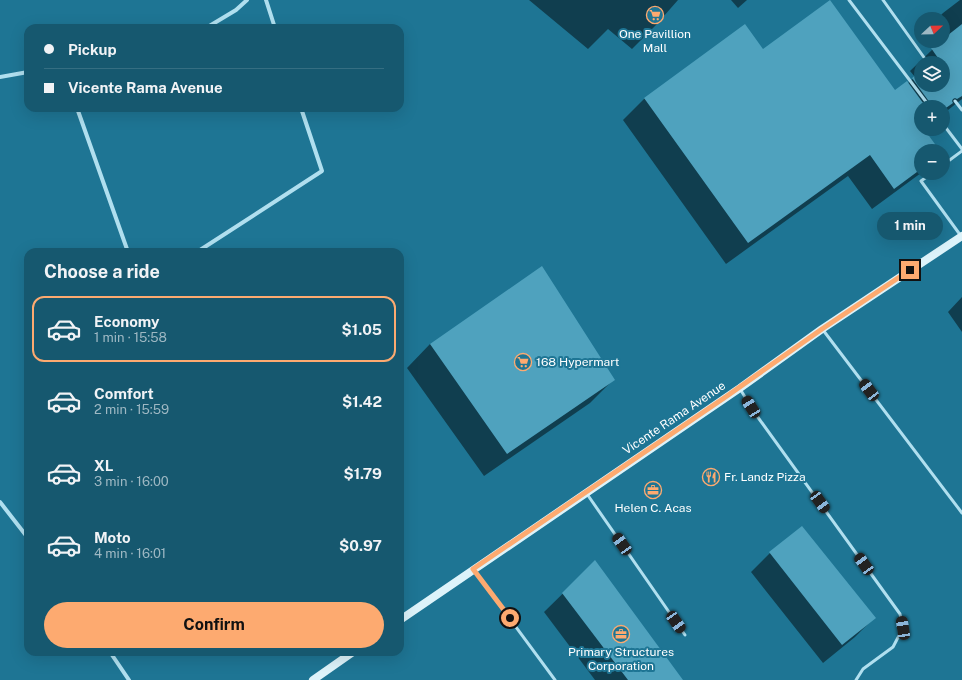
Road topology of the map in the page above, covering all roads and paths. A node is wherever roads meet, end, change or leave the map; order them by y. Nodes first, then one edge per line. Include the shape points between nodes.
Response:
1 (247, 0) edge
2 (266, 0) edge
3 (849, 0) edge
4 (883, 0) edge
5 (213, 24) edge
6 (274, 24) edge
7 (923, 56) edge
8 (24, 73) edge
9 (0, 77) edge
10 (925, 100) edge
11 (955, 101) dead end
12 (962, 110) edge
13 (78, 112) edge
14 (302, 112) edge
15 (950, 134) edge
16 (962, 150) edge
17 (950, 159) edge
18 (922, 180) edge
19 (961, 236) edge
20 (127, 248) edge
21 (203, 248) edge
22 (822, 329) junction
23 (740, 388) junction
24 (586, 492) junction
25 (0, 502) edge
26 (962, 513) edge
27 (24, 533) edge
28 (473, 569) junction
29 (404, 617) edge
30 (685, 635) dead end
31 (113, 656) edge
32 (347, 656) edge
33 (129, 680) edge
34 (313, 680) edge
35 (555, 680) edge
36 (856, 680) edge

1 - 5 street
2 - 6 street
3 - 10 lane
4 - 7 lane
8 - 9 street
11 - 12 lane
13 - 20 street
14 - 21 street via 322,171
15 - 16 lane
16 - 17 lane
18 - 19 lane
19 - 22 main road, Vicente Rama Avenue
22 - 23 main road, Vicente Rama Avenue
22 - 26 lane
23 - 24 main road, Vicente Rama Avenue
23 - 36 lane via 757,416 900,614 903,628 893,647 863,669
24 - 28 main road, Vicente Rama Avenue
24 - 30 lane
25 - 27 street
28 - 29 main road, Vicente Rama Avenue
28 - 35 lane
31 - 33 street
32 - 34 main road

